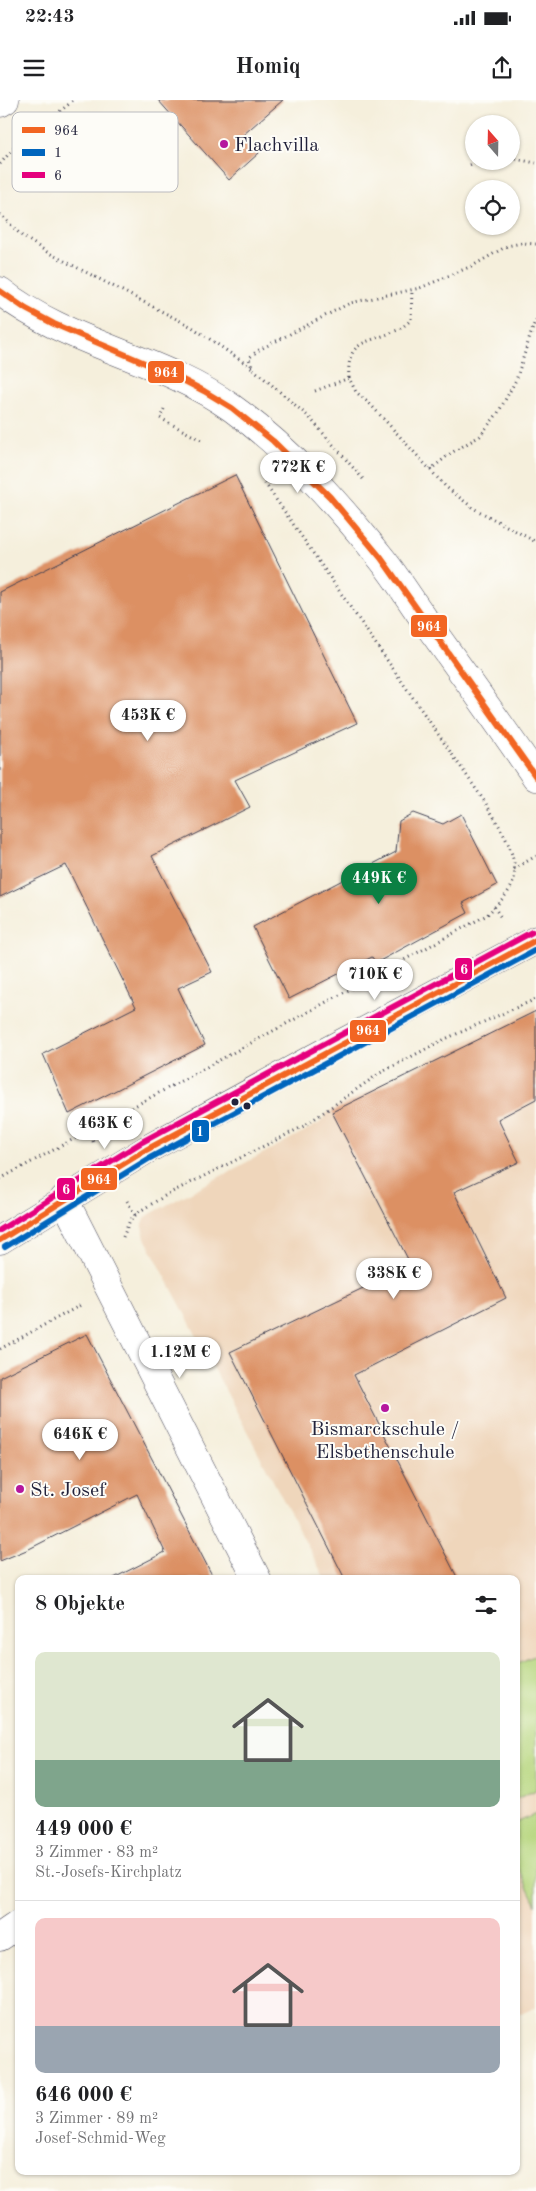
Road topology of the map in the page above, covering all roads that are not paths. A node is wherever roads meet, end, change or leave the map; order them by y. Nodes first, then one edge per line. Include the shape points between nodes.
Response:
1 (5, 100) edge
2 (0, 102) edge
3 (0, 291) edge
4 (536, 777) edge
5 (536, 940) edge
6 (64, 1199) junction
7 (0, 1240) edge
8 (255, 1575) edge
9 (15, 1927) edge
10 (0, 1937) edge

1 - 2 street
3 - 4 street via 40,317 197,386 265,434 304,470 382,559
5 - 6 street via 312,1058
6 - 7 street
6 - 8 street
9 - 10 street

